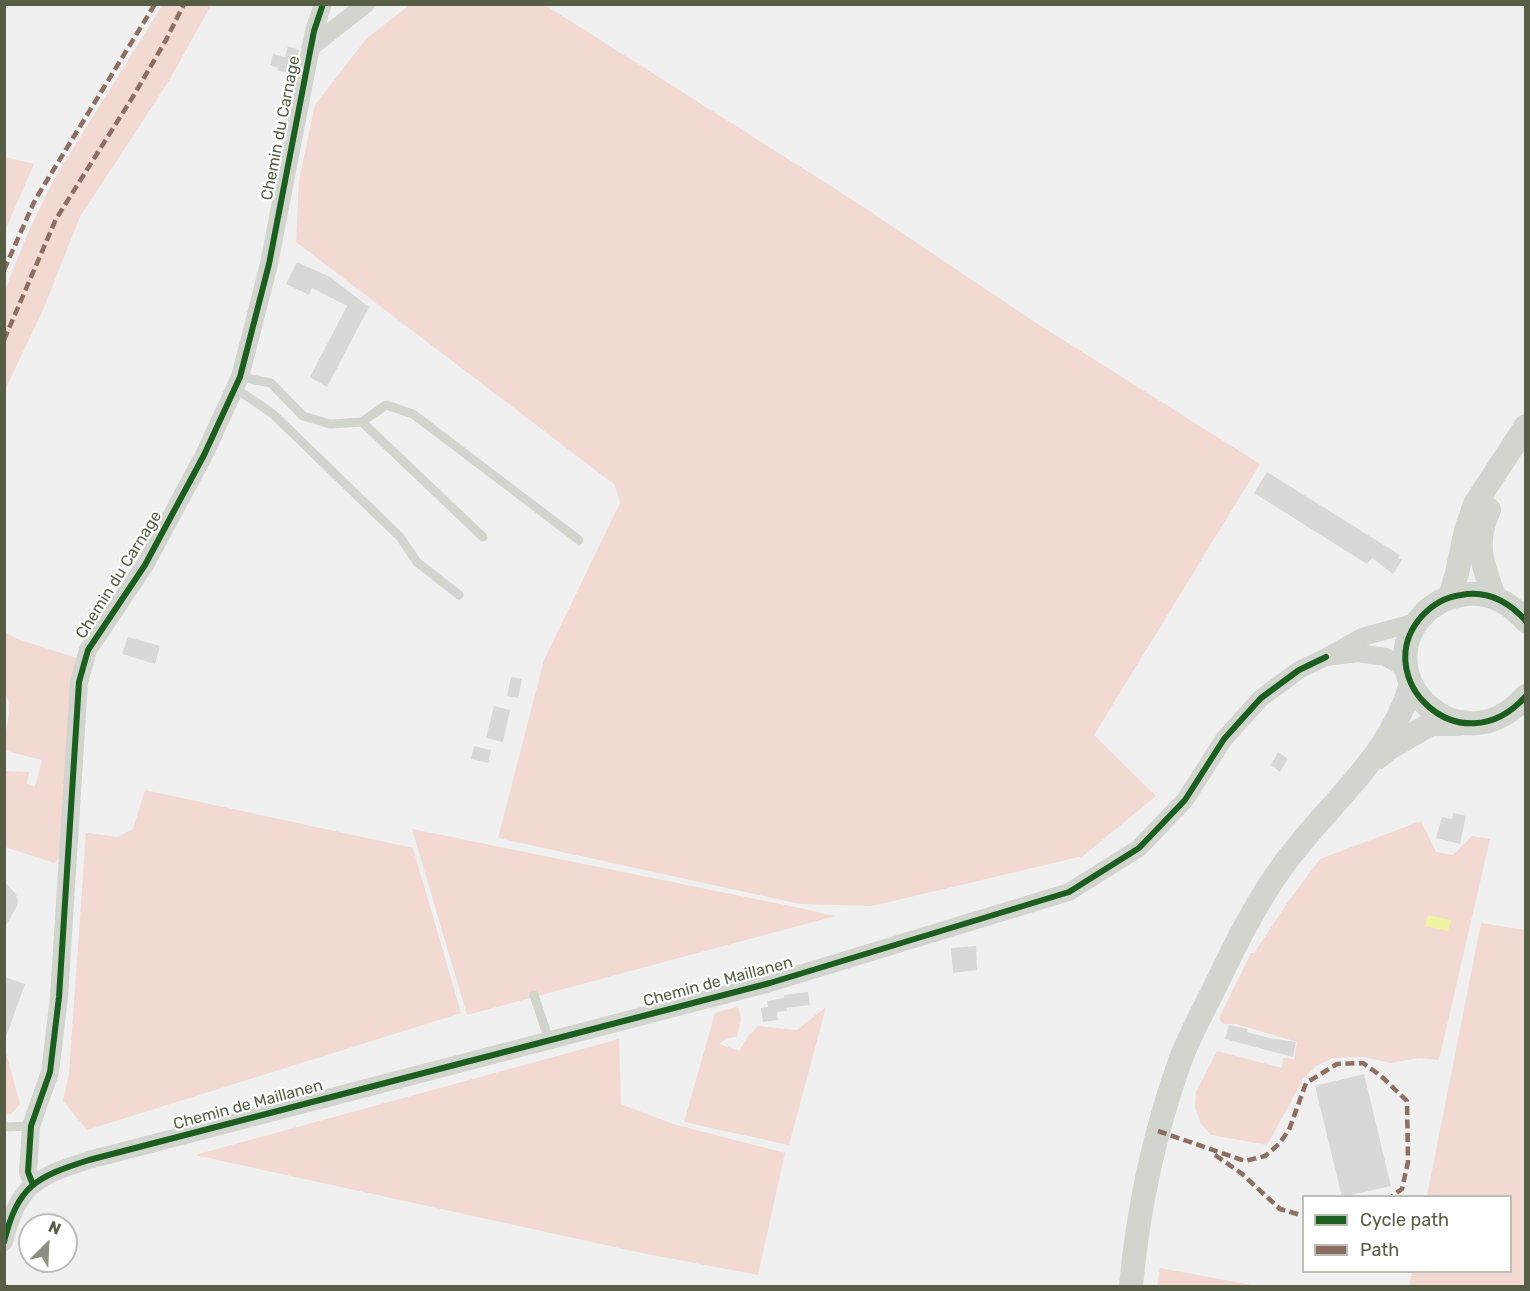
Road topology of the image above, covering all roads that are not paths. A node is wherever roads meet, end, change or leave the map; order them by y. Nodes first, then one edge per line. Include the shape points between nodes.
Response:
1 (323, 4) edge
2 (366, 4) edge
3 (310, 48) junction
4 (238, 383) junction
5 (362, 422) junction
6 (1525, 427) edge
7 (483, 537) dead end
8 (579, 540) dead end
9 (459, 595) dead end
10 (1450, 597) junction
11 (1508, 600) edge
12 (1526, 621) edge
13 (1416, 622) junction
14 (1326, 657) junction
15 (1409, 677) junction
16 (1526, 696) edge
17 (1466, 724) junction
18 (1370, 763) junction
19 (534, 996) dead end
20 (549, 1040) junction
21 (31, 1126) junction
22 (4, 1127) edge
23 (33, 1185) junction
24 (4, 1242) edge
25 (1131, 1287) edge

1 - 3 street, Chemin du Carnage
2 - 3 street
3 - 4 street, Chemin du Carnage via 269,264
4 - 5 lane via 271,383 303,416 330,424
4 - 9 lane via 400,537 417,562
4 - 21 street, Chemin du Carnage via 145,565 88,650 79,682 58,1008 50,1072
5 - 7 lane
5 - 8 lane via 386,405 413,414
6 - 10 main road via 1475,504
6 - 11 main road via 1481,535 1480,557
10 - 11 main road via 1472,593
10 - 13 main road via 1431,607
11 - 12 main road
13 - 14 street, Chemin de Maillanen via 1362,637
13 - 15 main road via 1406,653
14 - 15 street via 1385,657
14 - 20 street, Chemin de Maillanen via 1299,670 1261,698 1224,739 1185,800 1139,848 1069,892 770,983
15 - 17 main road via 1420,699 1433,711
15 - 18 main road via 1404,708
16 - 17 main road via 1500,718
17 - 18 main road via 1431,724
18 - 25 main road via 1284,864 1244,925 1181,1058 1148,1174
19 - 20 lane
20 - 23 street, Chemin de Maillanen via 89,1160 51,1172
21 - 22 lane
21 - 23 street, Chemin du Carnage via 28,1172
23 - 24 street via 19,1200

